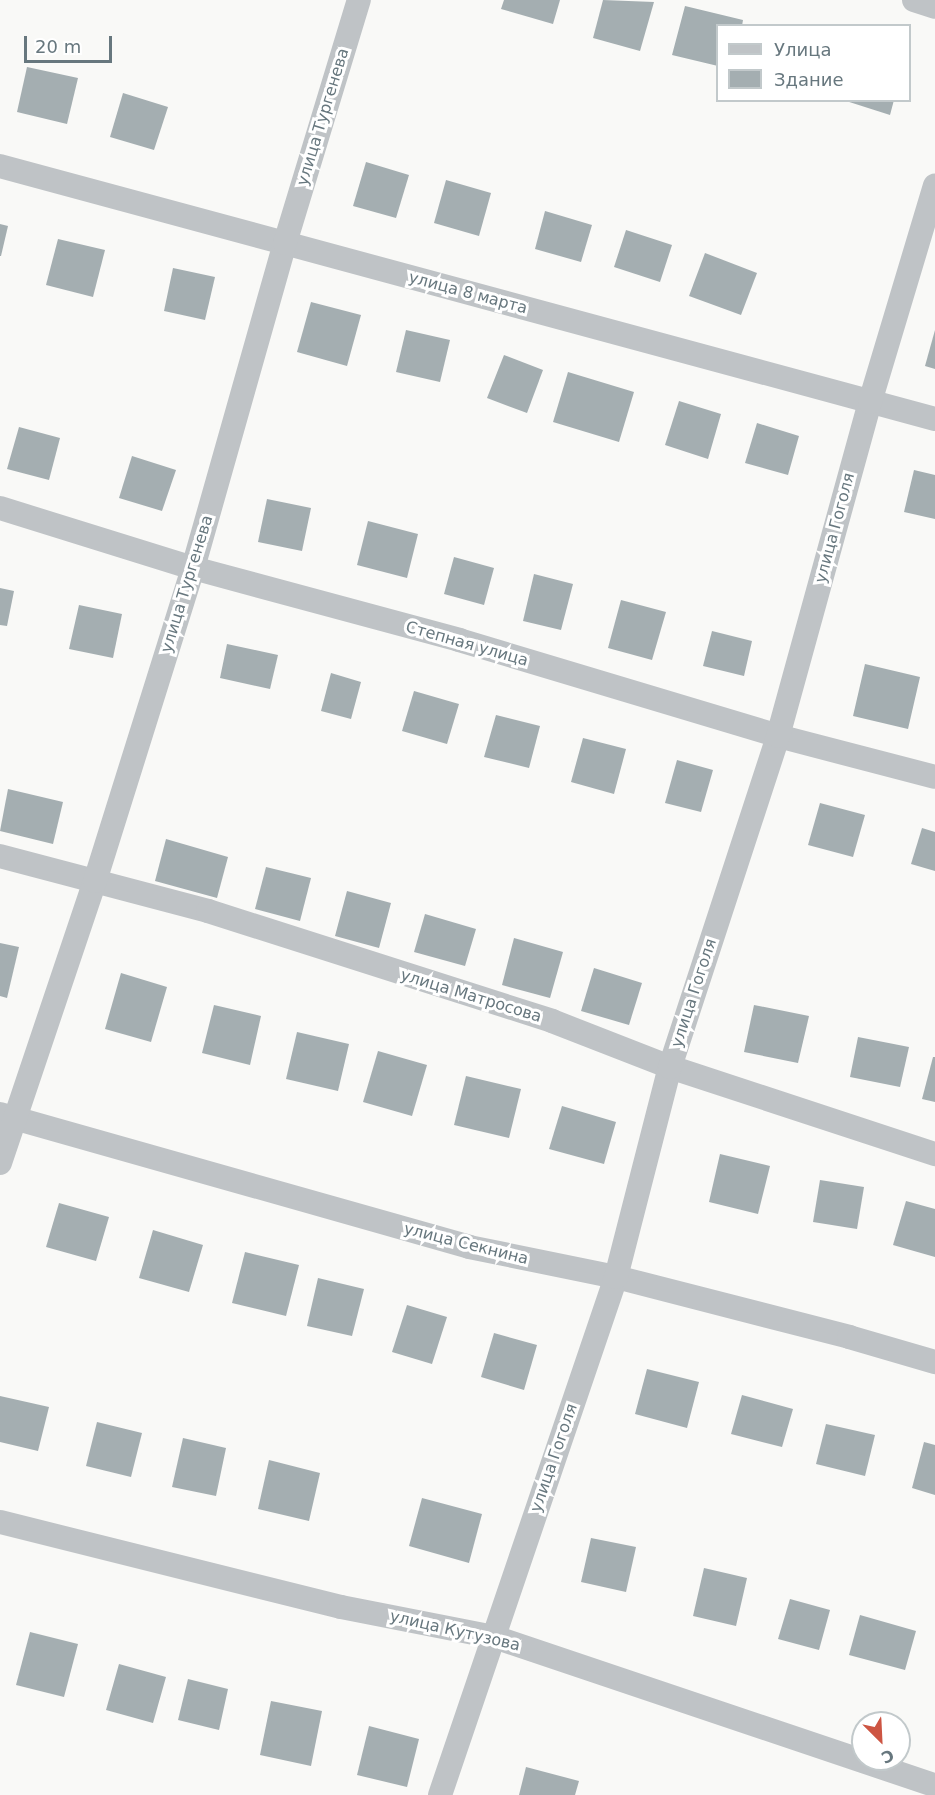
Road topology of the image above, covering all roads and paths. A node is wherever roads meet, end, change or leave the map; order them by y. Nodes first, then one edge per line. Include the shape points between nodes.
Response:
1 (359, 0) edge
2 (914, 0) edge
3 (935, 7) edge
4 (0, 166) edge
5 (935, 186) edge
6 (285, 243) junction
7 (870, 402) junction
8 (935, 419) edge
9 (0, 508) edge
10 (193, 568) junction
11 (778, 736) junction
12 (935, 777) edge
13 (0, 856) edge
14 (95, 881) junction
15 (670, 1066) junction
16 (7, 1116) edge
17 (935, 1154) edge
18 (0, 1163) edge
19 (616, 1277) junction
20 (935, 1362) edge
21 (0, 1522) edge
22 (494, 1636) junction
23 (935, 1785) edge
24 (440, 1795) edge

1 - 6 street, улица Тургенева
2 - 3 street
4 - 6 street, улица 8 марта
5 - 7 street, улица Гоголя
6 - 7 street, улица 8 марта
6 - 10 street, улица Тургенева
7 - 8 street, улица 8 марта
7 - 11 street, улица Гоголя
9 - 10 street, Степная улица
10 - 11 street, Степная улица via 459,640
10 - 14 street, улица Тургенева
11 - 12 street, Степная улица
11 - 15 street, улица Гоголя
13 - 14 street, улица Матросова
14 - 15 street, улица Матросова via 208,911 552,1021
14 - 16 street, улица Тургенева
15 - 17 street, улица Матросова
15 - 19 street, улица Гоголя
16 - 18 street, улица Тургенева
16 - 19 street, улица Секнина via 469,1247
19 - 20 street, улица Секнина
19 - 22 street, улица Гоголя
21 - 22 street, улица Кутузова via 341,1607
22 - 23 street, улица Кутузова
22 - 24 street, улица Гоголя

